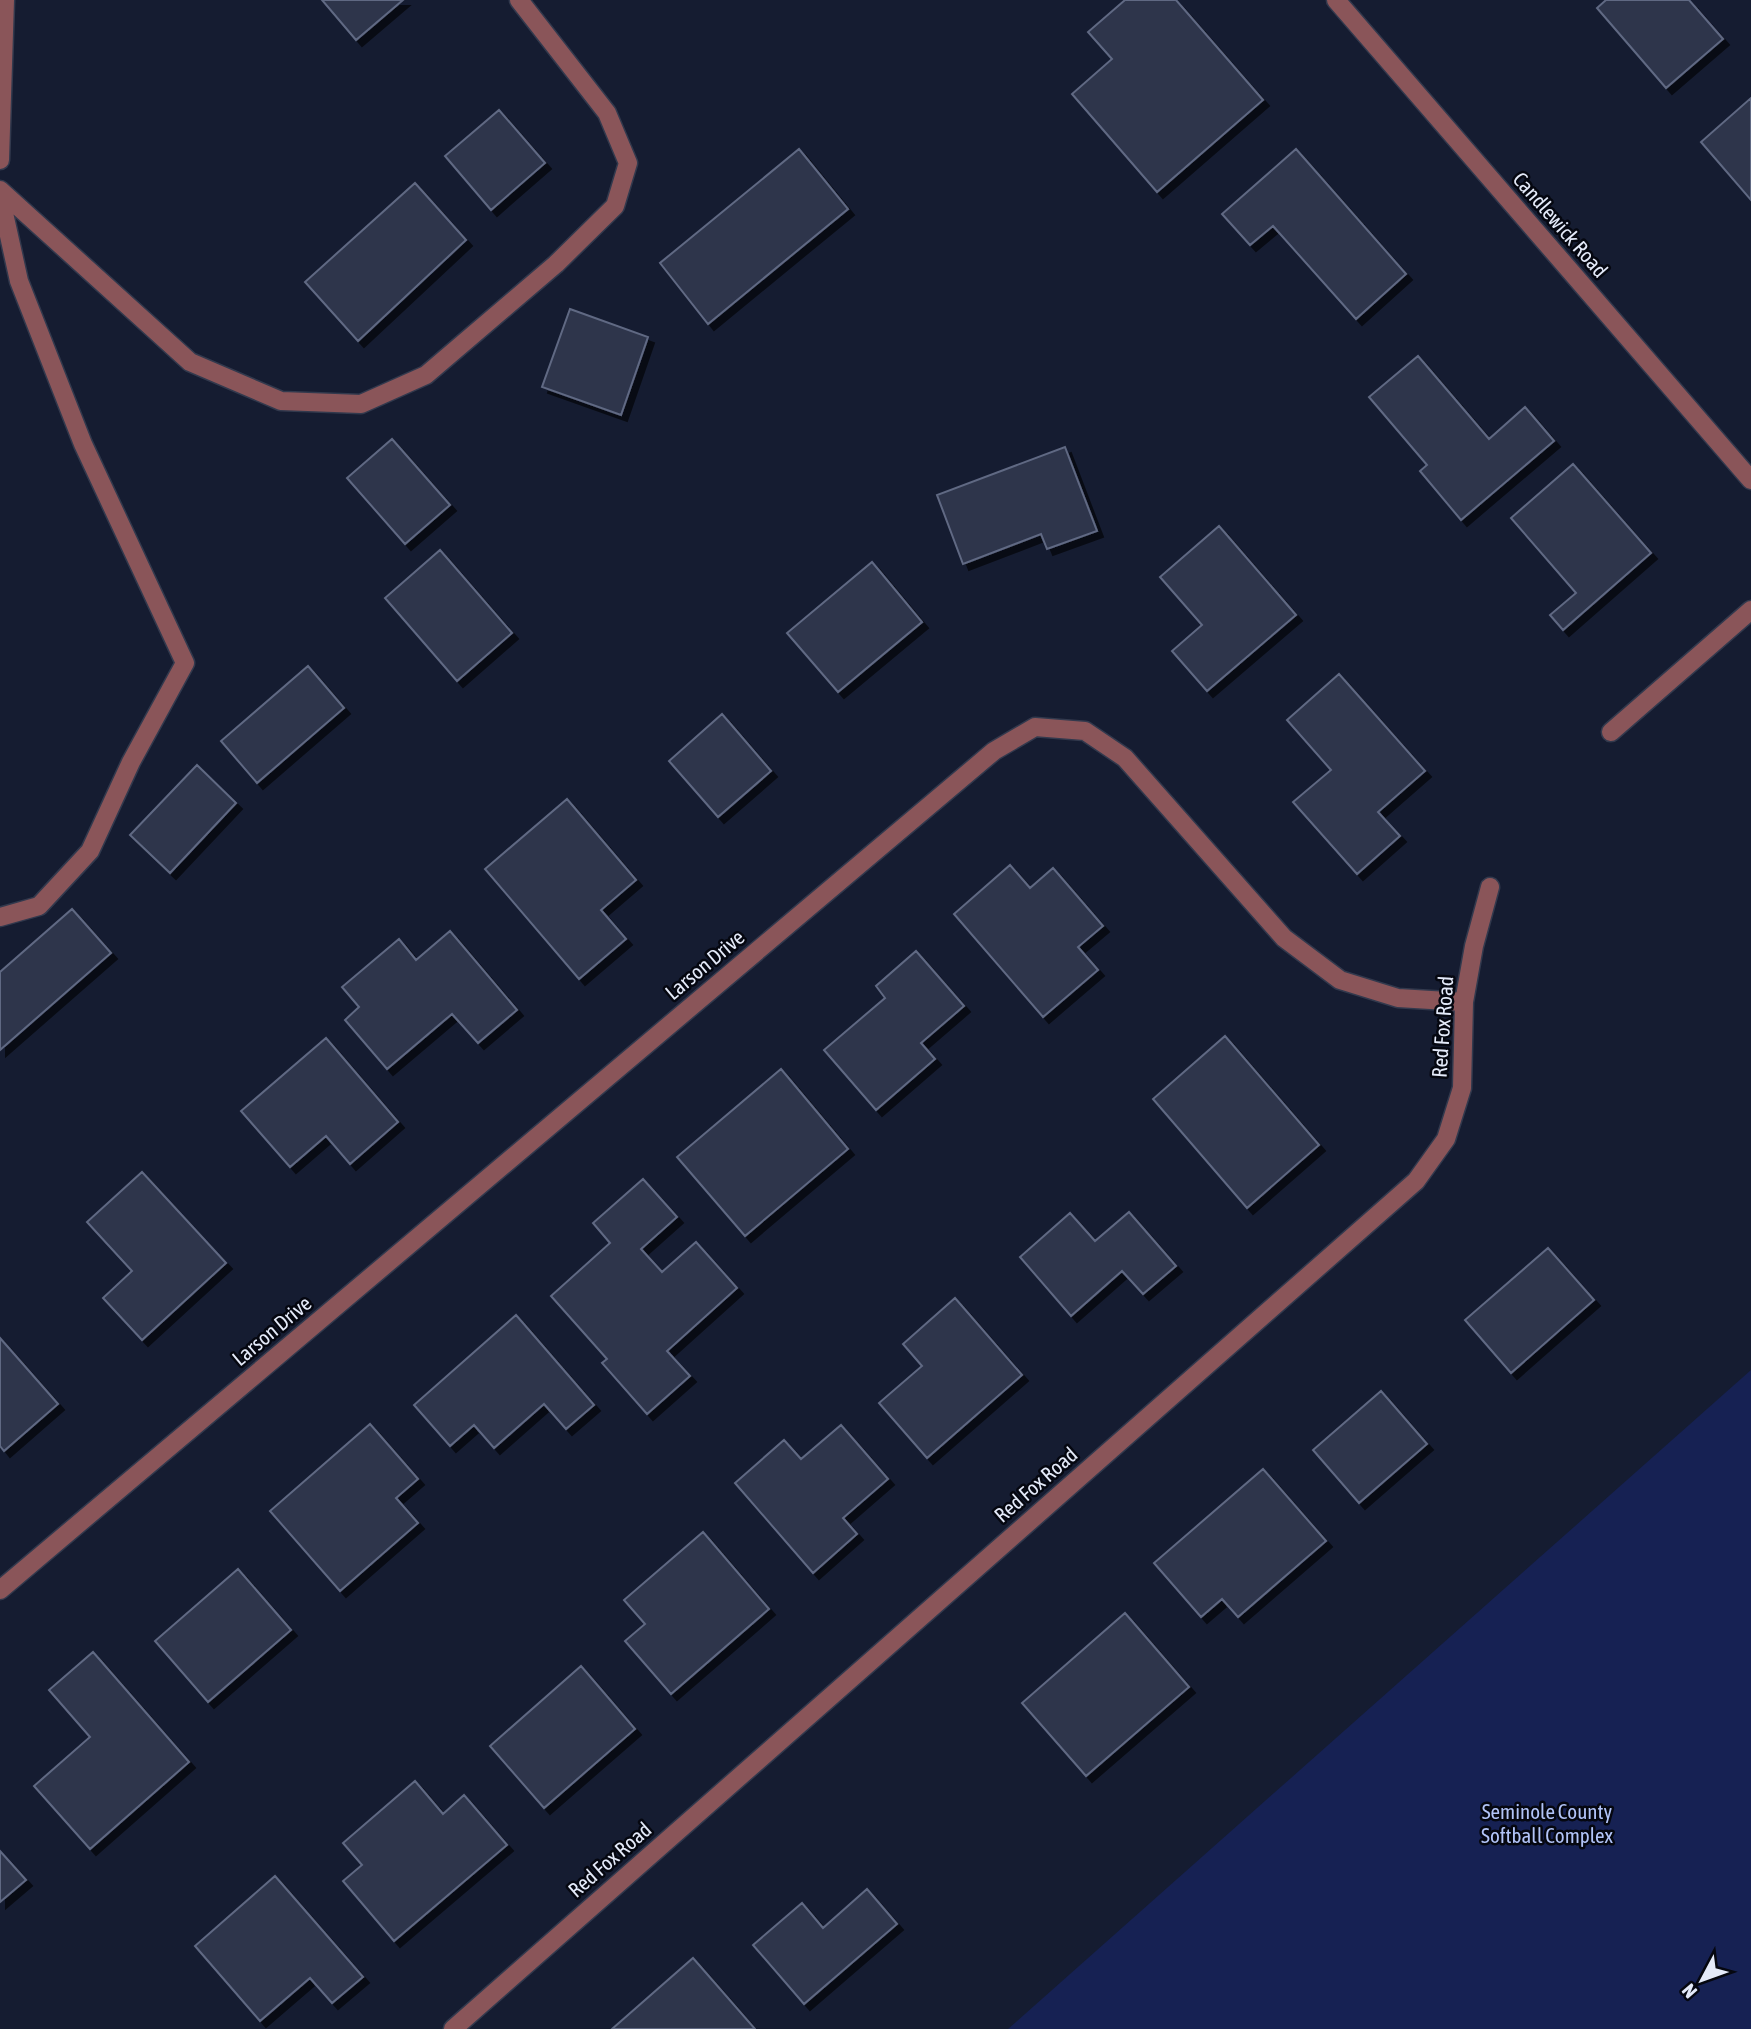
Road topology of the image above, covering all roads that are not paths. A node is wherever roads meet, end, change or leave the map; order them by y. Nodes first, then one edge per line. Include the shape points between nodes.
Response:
1 (5, 0) edge
2 (519, 0) edge
3 (1336, 0) edge
4 (0, 160) edge
5 (0, 193) edge
6 (1751, 480) edge
7 (1751, 610) edge
8 (1611, 732) dead end
9 (1490, 887) dead end
10 (0, 918) edge
11 (1464, 1002) junction
12 (0, 1590) edge
13 (453, 2029) edge

1 - 4 street
2 - 5 street via 607,113 628,163 615,206 556,264 426,375 361,404 281,401 190,362
3 - 6 street, Candlewick Road
5 - 10 street via 19,281 83,444 186,663 131,762 90,851 39,906
7 - 8 street
9 - 11 street, Red Fox Road
11 - 12 street, Larson Drive via 1398,998 1340,980 1284,938 1125,758 1085,731 1035,727 994,751
11 - 13 street, Red Fox Road via 1462,1088 1446,1139 1416,1181

